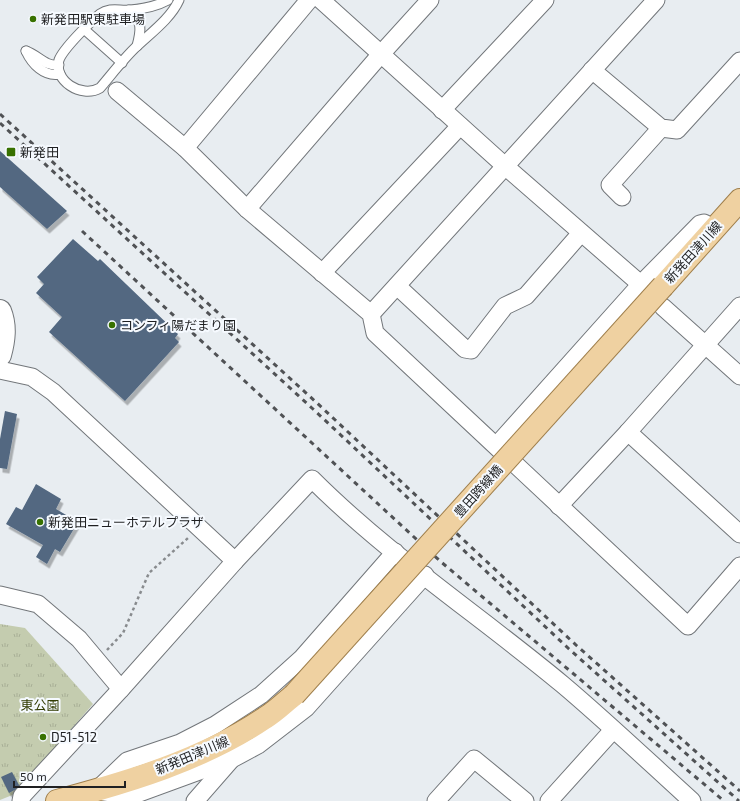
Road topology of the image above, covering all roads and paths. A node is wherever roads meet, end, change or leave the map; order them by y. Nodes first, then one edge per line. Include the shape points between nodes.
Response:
1 (168, 0) edge
2 (179, 0) edge
3 (309, 0) edge
4 (321, 0) edge
5 (430, 0) edge
6 (545, 0) edge
7 (656, 0) edge
8 (129, 10) junction
9 (85, 30) junction
10 (137, 46) junction
11 (381, 54) junction
12 (740, 61) edge
13 (122, 63) junction
14 (592, 70) junction
15 (117, 91) dead end
16 (442, 110) junction
17 (460, 126) junction
18 (661, 128) junction
19 (185, 148) junction
20 (505, 166) junction
21 (622, 196) dead end
22 (740, 200) edge
23 (247, 210) junction
24 (581, 233) junction
25 (322, 273) junction
26 (396, 286) junction
27 (653, 291) junction
28 (740, 306) edge
29 (0, 311) edge
30 (371, 314) junction
31 (706, 345) junction
32 (0, 355) edge
33 (0, 370) edge
34 (740, 376) edge
35 (628, 432) junction
36 (496, 445) junction
37 (559, 506) junction
38 (200, 527) junction
39 (740, 534) edge
40 (395, 552) junction
41 (235, 561) junction
42 (740, 566) edge
43 (425, 575) junction
44 (0, 595) edge
45 (97, 660) junction
46 (121, 689) junction
47 (294, 695) joint
48 (613, 730) junction
49 (232, 759) junction
50 (96, 790) junction
51 (21, 801) edge
52 (57, 801) edge
53 (195, 801) edge
54 (436, 801) edge
55 (525, 801) edge
56 (549, 801) edge
57 (692, 801) edge

1 - 8 lane
2 - 10 lane via 176,7 148,38
3 - 19 street
4 - 11 street
5 - 11 street
6 - 16 street
7 - 14 street
8 - 9 lane via 108,10 98,16
8 - 10 lane via 140,21
9 - 13 lane
9 - 13 lane via 63,53 59,70 76,90 94,91 100,88
10 - 13 lane
11 - 16 street
11 - 23 street
12 - 18 street via 677,130
14 - 18 street
14 - 20 street
15 - 19 street
16 - 17 street
17 - 20 street
17 - 25 street
18 - 21 street via 610,185
19 - 23 street
20 - 24 street
20 - 26 street
22 - 27 main road, 新発田津川線
23 - 25 street
24 - 26 street via 526,296 505,306 471,350 465,349
24 - 27 street
25 - 30 street
26 - 30 street
27 - 31 street
27 - 36 street
27 - 47 main road, 豊田跨線橋, bridge
28 - 31 street
29 - 32 street via 3,318 4,340
30 - 36 street via 375,333
31 - 34 street
31 - 35 street
33 - 38 street via 32,378 52,392
35 - 37 street
35 - 39 street
36 - 37 street
37 - 42 street via 688,626
38 - 41 street
38 - 45 path via 149,573 123,633
40 - 41 street via 335,502 312,479
40 - 43 street
40 - 50 street via 302,658 261,695 208,729 180,743 127,761
41 - 46 street
43 - 48 street via 562,684
43 - 49 street via 306,708 258,745
44 - 45 street via 38,604 79,639
45 - 46 street
46 - 51 street via 22,796
47 - 50 main road, 新発田津川線 via 266,718 225,742 174,764
48 - 56 street
48 - 57 street
49 - 50 street via 131,796
49 - 53 street
50 - 52 main road, 新発田津川線
54 - 55 street via 474,758

